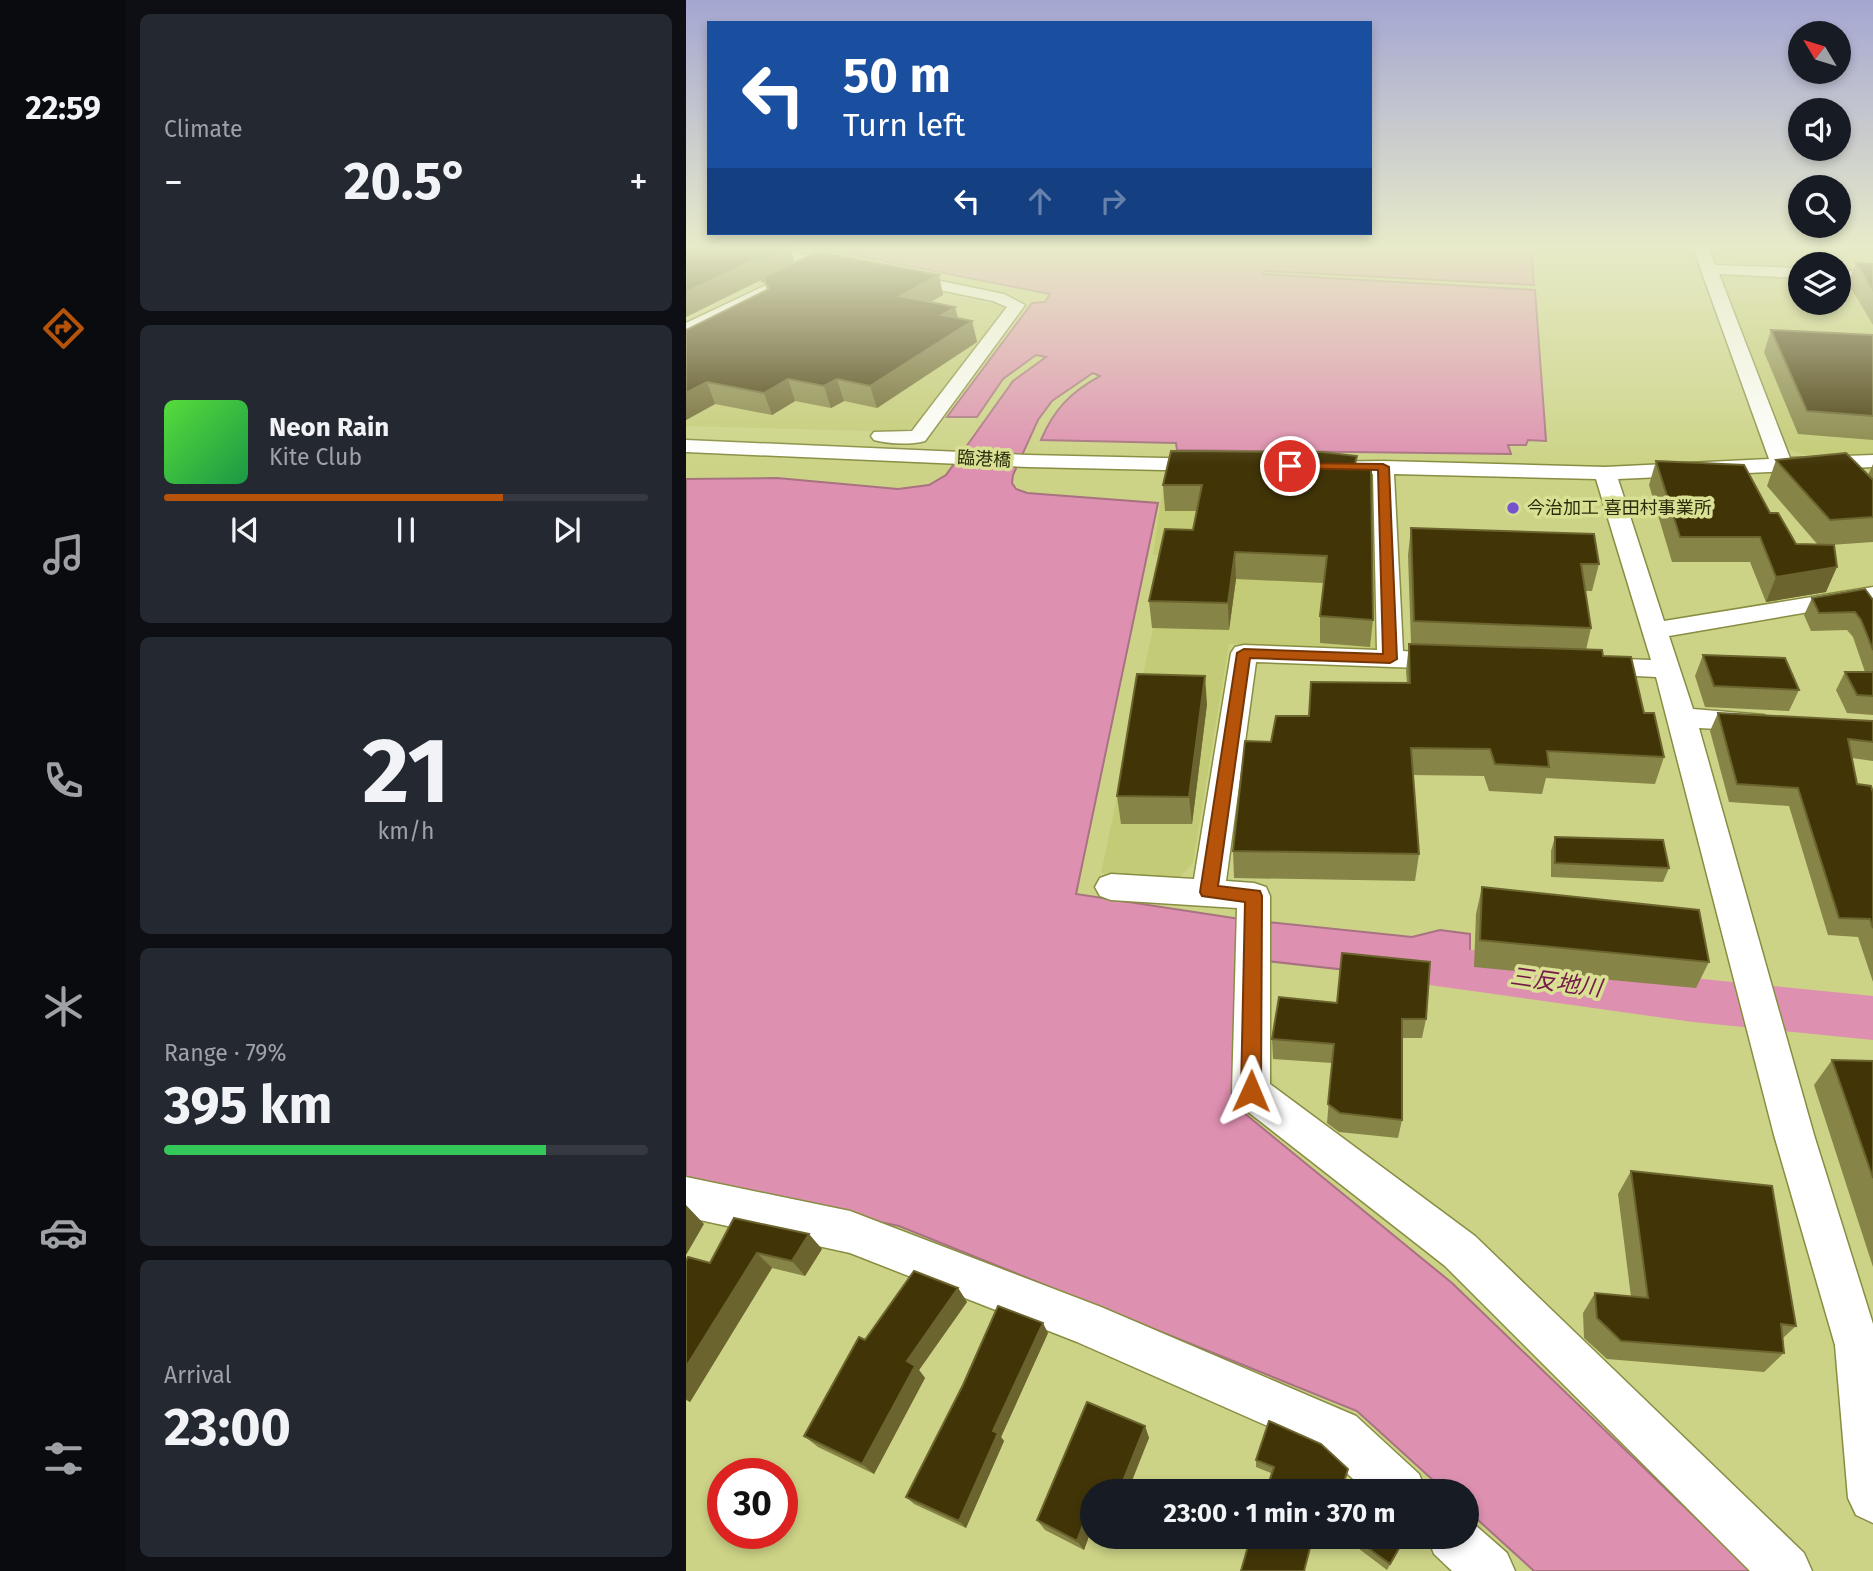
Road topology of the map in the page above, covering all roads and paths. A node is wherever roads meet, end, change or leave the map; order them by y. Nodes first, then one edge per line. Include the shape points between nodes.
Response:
1 (710, 318) edge
2 (1007, 318) edge
3 (1727, 318) edge
4 (686, 330) edge
5 (686, 431) edge
6 (686, 446) edge
7 (1873, 461) edge
8 (1836, 463) junction
9 (1235, 465) edge
10 (1290, 466) edge
11 (1782, 466) junction
12 (1383, 467) junction
13 (1605, 473) junction
14 (1854, 481) edge
15 (1873, 594) edge
16 (1656, 631) junction
17 (1390, 659) junction
18 (1470, 662) edge
19 (1564, 665) edge
20 (1667, 669) junction
21 (1682, 718) junction
22 (1778, 723) edge
23 (1111, 887) dead end
24 (1208, 892) junction
25 (686, 1197) edge
26 (1389, 1479) edge
27 (1873, 1498) edge
28 (1466, 1549) edge
29 (1489, 1571) edge
30 (1786, 1571) edge

1 - 4 street
2 - 5 street via 918,437
3 - 11 street
6 - 9 street, 臨港橋
7 - 8 street
8 - 11 street
8 - 14 street
10 - 12 street
11 - 13 street
12 - 13 street
12 - 17 street
13 - 16 street
15 - 16 street
16 - 20 street
17 - 18 street
17 - 24 street via 1244,653
19 - 20 street
20 - 21 street
21 - 22 street
21 - 27 street via 1794,1135 1857,1345
23 - 24 street
24 - 30 street via 1254,896 1251,1091 1460,1251
25 - 26 street via 850,1232 1085,1322 1339,1433
28 - 29 street

